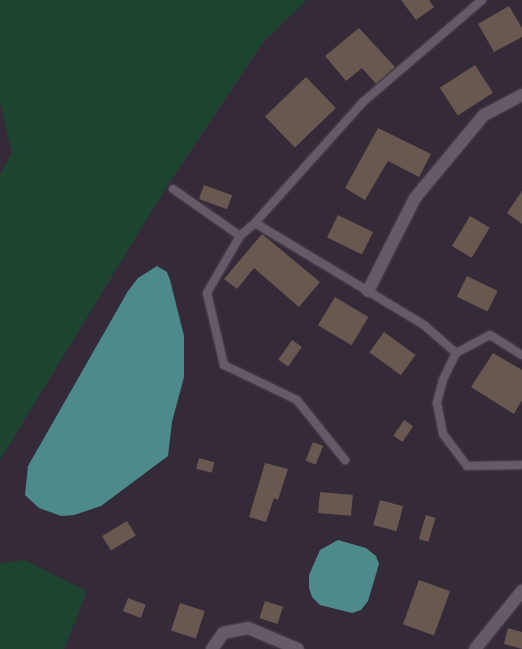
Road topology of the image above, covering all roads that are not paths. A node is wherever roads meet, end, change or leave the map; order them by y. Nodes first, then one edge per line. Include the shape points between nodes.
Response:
1 (482, 0) edge
2 (522, 95) edge
3 (173, 189) dead end
4 (255, 223) junction
5 (240, 236) junction
6 (368, 291) junction
7 (456, 353) junction
8 (522, 355) edge
9 (345, 460) dead end
10 (522, 465) edge
11 (522, 591) edge
12 (212, 649) edge
13 (298, 649) edge
14 (475, 649) edge

1 - 4 lane via 363,102
2 - 6 street via 484,115 415,198
3 - 5 lane
4 - 5 lane
4 - 6 lane
5 - 9 lane via 207,293 224,365 297,400
6 - 7 lane via 424,325
7 - 8 lane via 490,335
7 - 10 lane via 443,380 437,403 443,434 467,466
11 - 14 street
12 - 13 street via 223,634 248,628

